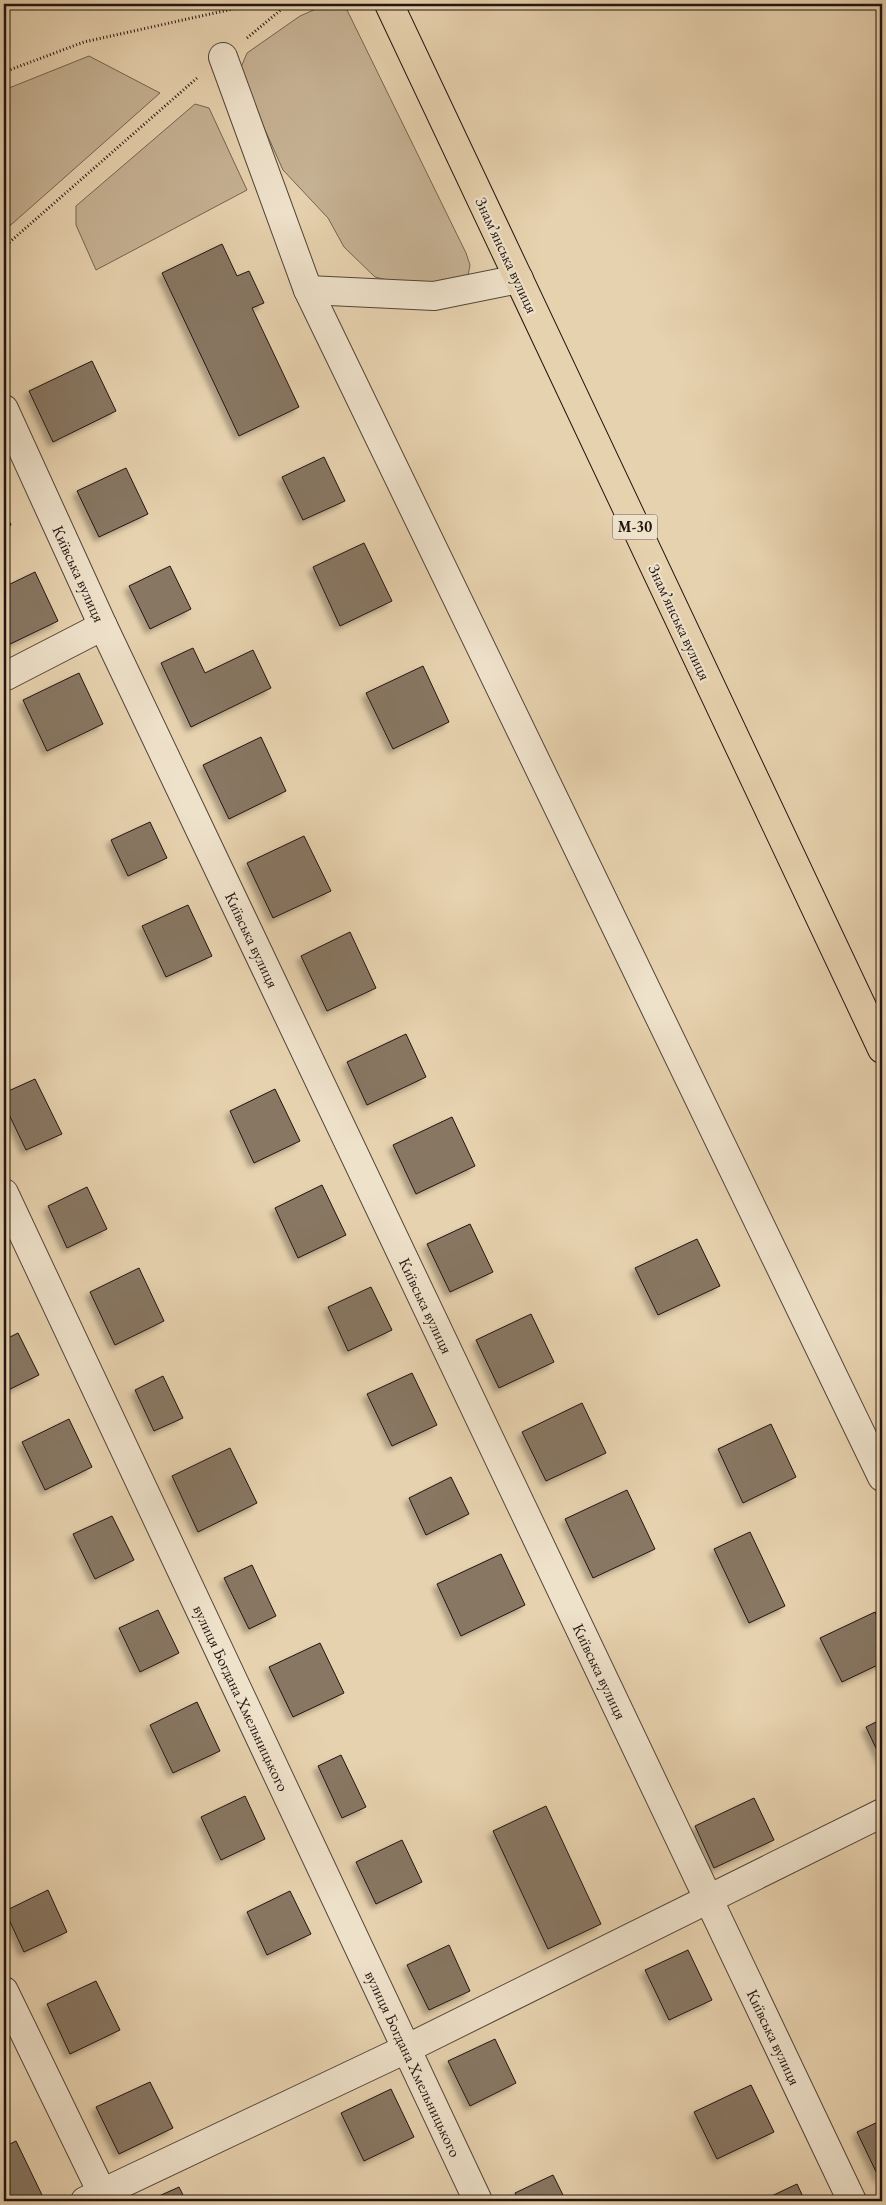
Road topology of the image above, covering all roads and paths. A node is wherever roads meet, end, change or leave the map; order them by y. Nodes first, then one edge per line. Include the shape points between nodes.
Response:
1 (256, 4) edge
2 (288, 4) edge
3 (389, 4) edge
4 (223, 57) junction
5 (4, 72) edge
6 (4, 247) edge
7 (518, 279) junction
8 (308, 290) junction
9 (4, 409) edge
10 (103, 626) junction
11 (4, 678) edge
12 (882, 1050) edge
13 (4, 1193) edge
14 (882, 1477) edge
15 (882, 1813) edge
16 (708, 1899) junction
17 (4, 1991) edge
18 (406, 2049) junction
19 (98, 2198) edge
20 (478, 2201) edge
21 (852, 2201) edge

1 - 5 path via 84,42
2 - 4 path
3 - 7 highway, Знамʼянська вулиця / М-30
4 - 6 path
4 - 8 street
7 - 8 street via 434,296
7 - 12 highway, Знамʼянська вулиця / М-30
8 - 14 street
9 - 10 street, Київська вулиця
10 - 11 street
10 - 16 street, Київська вулиця
13 - 18 street, вулиця Богдана Хмельницького
15 - 16 street
16 - 18 street
16 - 21 street, Київська вулиця
17 - 19 street
18 - 19 street
18 - 20 street, вулиця Богдана Хмельницького

